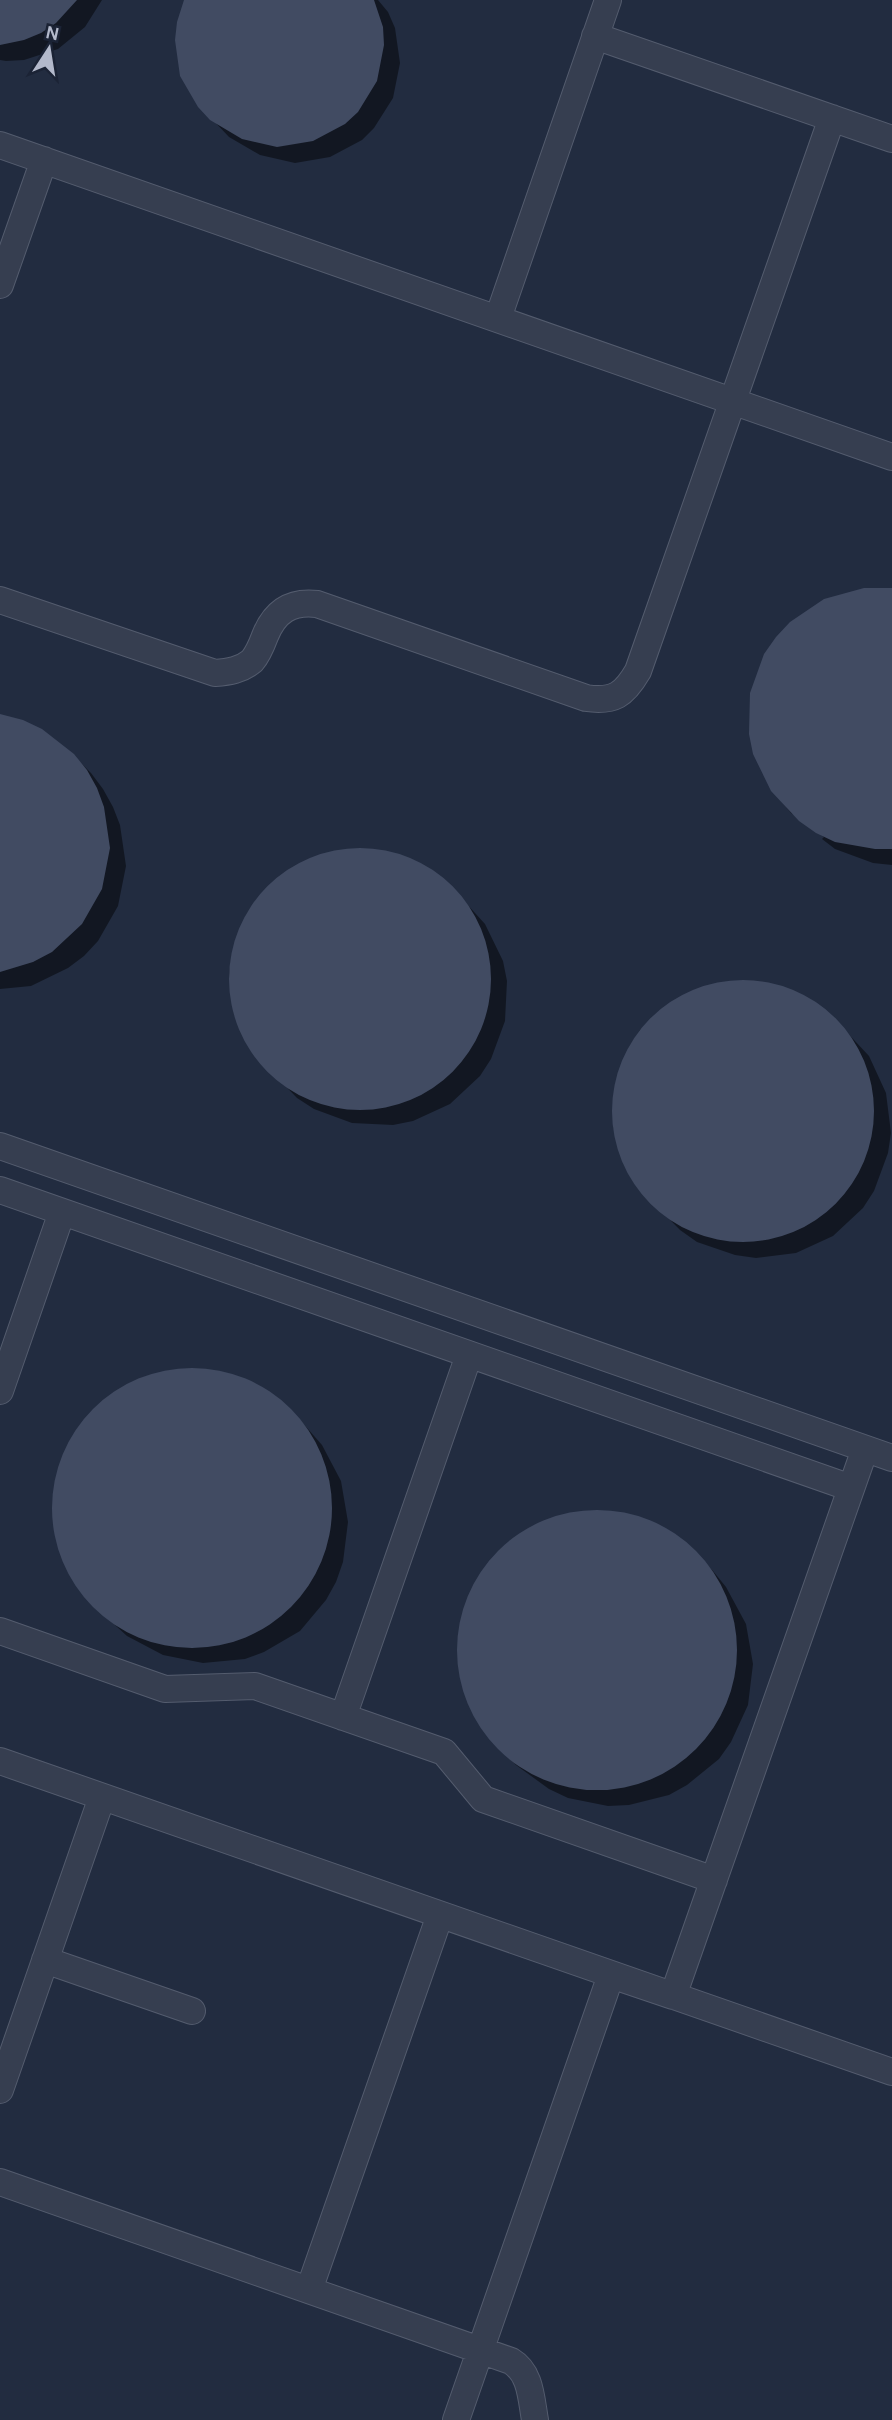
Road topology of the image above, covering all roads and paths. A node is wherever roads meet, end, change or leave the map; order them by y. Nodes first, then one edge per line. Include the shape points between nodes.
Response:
1 (608, 0) edge
2 (595, 36) junction
3 (832, 118) junction
4 (892, 139) edge
5 (0, 145) edge
6 (44, 160) junction
7 (0, 285) edge
8 (498, 318) junction
9 (733, 401) junction
10 (892, 457) edge
11 (0, 600) edge
12 (0, 1146) edge
13 (0, 1190) edge
14 (62, 1212) junction
15 (470, 1355) junction
16 (0, 1391) edge
17 (865, 1449) junction
18 (892, 1458) edge
19 (851, 1488) junction
20 (0, 1631) edge
21 (343, 1717) junction
22 (0, 1761) edge
23 (102, 1797) junction
24 (714, 1880) junction
25 (440, 1915) junction
26 (45, 1960) junction
27 (192, 2011) dead end
28 (892, 2073) edge
29 (0, 2090) edge
30 (0, 2182) edge
31 (309, 2290) junction
32 (480, 2350) junction
33 (456, 2420) edge
34 (535, 2420) edge

1 - 2 lane
2 - 3 lane
2 - 8 lane
3 - 4 lane
3 - 9 lane
5 - 6 lane
6 - 7 lane
6 - 8 lane
8 - 9 lane
9 - 10 lane
9 - 11 lane via 638,671 630,685 604,701 317,604 289,606 276,618 252,661 234,671 215,673
12 - 17 lane
13 - 14 lane
14 - 15 lane
14 - 16 lane
15 - 19 lane
15 - 21 lane
17 - 18 lane
17 - 19 lane
19 - 24 lane
20 - 21 lane via 165,1689 254,1686
21 - 24 lane via 444,1752 483,1800
22 - 23 lane
23 - 25 lane
23 - 26 lane
24 - 32 lane via 673,1996 611,1975
25 - 28 lane
25 - 31 lane
26 - 27 lane
26 - 29 lane
30 - 31 lane
31 - 32 lane
32 - 33 lane
32 - 34 lane via 523,2370

